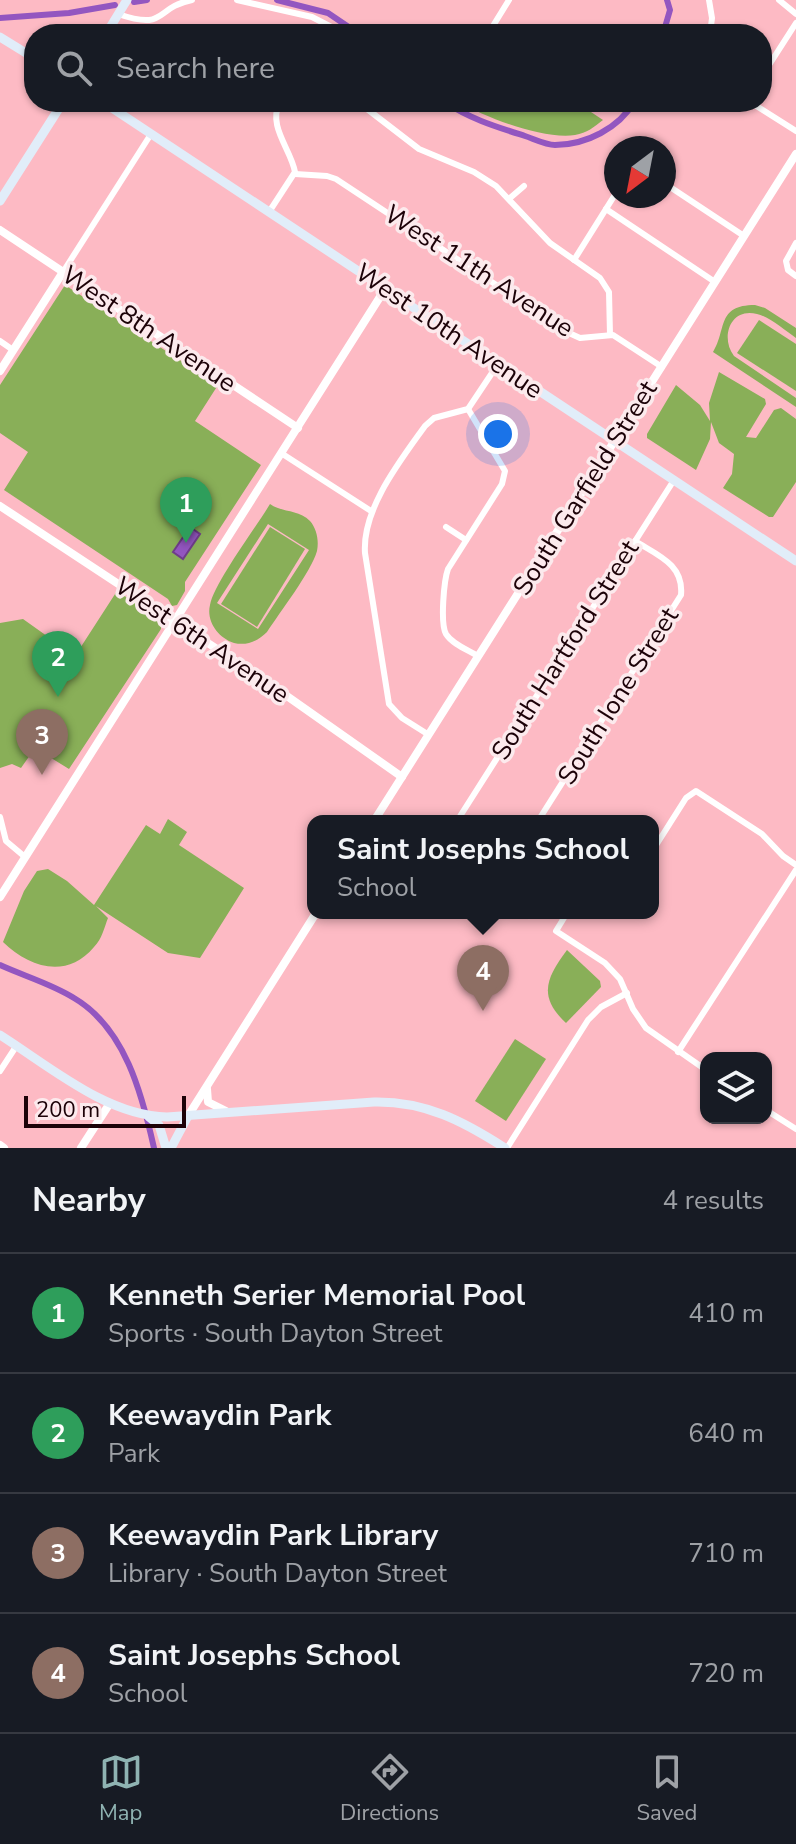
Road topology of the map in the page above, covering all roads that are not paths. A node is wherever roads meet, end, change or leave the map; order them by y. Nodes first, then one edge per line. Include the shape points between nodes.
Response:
1 (127, 0) edge
2 (192, 0) edge
3 (237, 0) edge
4 (509, 0) edge
5 (709, 0) edge
6 (779, 0) edge
7 (118, 14) junction
8 (796, 14) edge
9 (796, 23) edge
10 (112, 24) edge
11 (326, 24) edge
12 (494, 24) edge
13 (711, 24) edge
14 (0, 37) edge
15 (24, 52) edge
16 (772, 60) edge
17 (57, 112) edge
18 (118, 112) edge
19 (276, 112) edge
20 (371, 112) edge
21 (766, 112) edge
22 (796, 131) edge
23 (151, 134) junction
24 (796, 154) edge
25 (295, 174) junction
26 (524, 186) dead end
27 (676, 191) edge
28 (510, 198) junction
29 (0, 201) edge
30 (606, 209) joint
31 (269, 212) junction
32 (0, 230) edge
33 (744, 236) junction
34 (796, 243) edge
35 (574, 260) junction
36 (63, 272) junction
37 (796, 276) edge
38 (715, 282) junction
39 (385, 289) junction
40 (610, 335) junction
41 (0, 341) edge
42 (13, 350) junction
43 (498, 364) junction
44 (662, 367) junction
45 (0, 371) edge
46 (468, 409) junction
47 (298, 428) junction
48 (615, 441) junction
49 (281, 453) junction
50 (674, 480) junction
51 (0, 506) edge
52 (371, 511) junction
53 (446, 527) dead end
54 (466, 540) junction
55 (635, 541) junction
56 (796, 561) edge
57 (175, 621) junction
58 (478, 656) junction
59 (429, 735) junction
60 (402, 777) junction
61 (378, 815) edge
62 (461, 815) edge
63 (542, 815) edge
64 (0, 817) edge
65 (659, 841) edge
66 (25, 857) junction
67 (796, 868) edge
68 (0, 897) edge
69 (312, 919) edge
70 (563, 919) edge
71 (627, 993) junction
72 (0, 1035) edge
73 (17, 1045) junction
74 (678, 1052) junction
75 (700, 1066) edge
76 (0, 1071) edge
77 (209, 1084) junction
78 (110, 1103) junction
79 (231, 1113) junction
80 (772, 1114) edge
81 (147, 1116) junction
82 (188, 1116) junction
83 (796, 1129) edge
84 (81, 1148) edge
85 (168, 1148) edge
86 (506, 1148) edge

1 - 7 main road
2 - 7 street via 150,21
3 - 11 street
4 - 12 street
5 - 13 street
6 - 8 street
7 - 10 main road
9 - 16 street
14 - 15 main road
17 - 29 main road
18 - 23 main road, West 10th Avenue
19 - 25 street
20 - 28 street via 411,144 482,176
21 - 22 street
23 - 31 main road, West 10th Avenue
23 - 36 street
24 - 33 street, South Garfield Street
25 - 31 street
25 - 40 street, West 11th Avenue via 336,179 569,333 580,338
26 - 28 street
27 - 33 street
28 - 35 street via 550,243
30 - 35 street
30 - 38 street
31 - 39 main road, West 10th Avenue
32 - 36 street, West 8th Avenue
33 - 38 street, South Garfield Street
34 - 37 street via 786,264
35 - 40 street via 608,288
36 - 42 street
36 - 47 street, West 8th Avenue
38 - 44 street, South Garfield Street
39 - 43 main road, West 10th Avenue
39 - 47 street
40 - 44 street, West 11th Avenue
41 - 42 street
42 - 45 street
43 - 46 street
43 - 48 main road, West 10th Avenue
44 - 48 street, South Garfield Street
46 - 52 street via 425,426
46 - 54 street via 505,471
47 - 49 street
48 - 50 main road, West 10th Avenue
48 - 58 street, South Garfield Street
49 - 52 street
49 - 57 street
50 - 55 street, South Hartford Street
50 - 56 main road, West 10th Avenue
51 - 57 street, West 6th Avenue
52 - 59 street via 365,553 388,698 396,714
53 - 54 street
54 - 58 street via 446,574 443,624 451,639
55 - 62 street, South Hartford Street
55 - 63 street, South Ione Street via 674,566 681,595
57 - 60 street, West 6th Avenue
57 - 66 street
58 - 59 street, South Garfield Street
59 - 60 street, South Garfield Street
60 - 61 street, South Garfield Street
64 - 66 street via 6,841
65 - 67 street via 686,798 701,793 758,831
66 - 68 street
67 - 74 street
69 - 77 street
70 - 71 street via 556,931 605,963
71 - 74 street via 646,1028
71 - 86 street via 588,1020
72 - 73 main road
73 - 76 street
73 - 78 main road
74 - 75 street
77 - 79 street via 208,1102
77 - 82 street
78 - 81 main road
78 - 84 street
79 - 82 main road
79 - 86 main road via 391,1102 448,1115
80 - 83 street
81 - 82 main road
81 - 85 main road via 159,1125
82 - 85 main road

